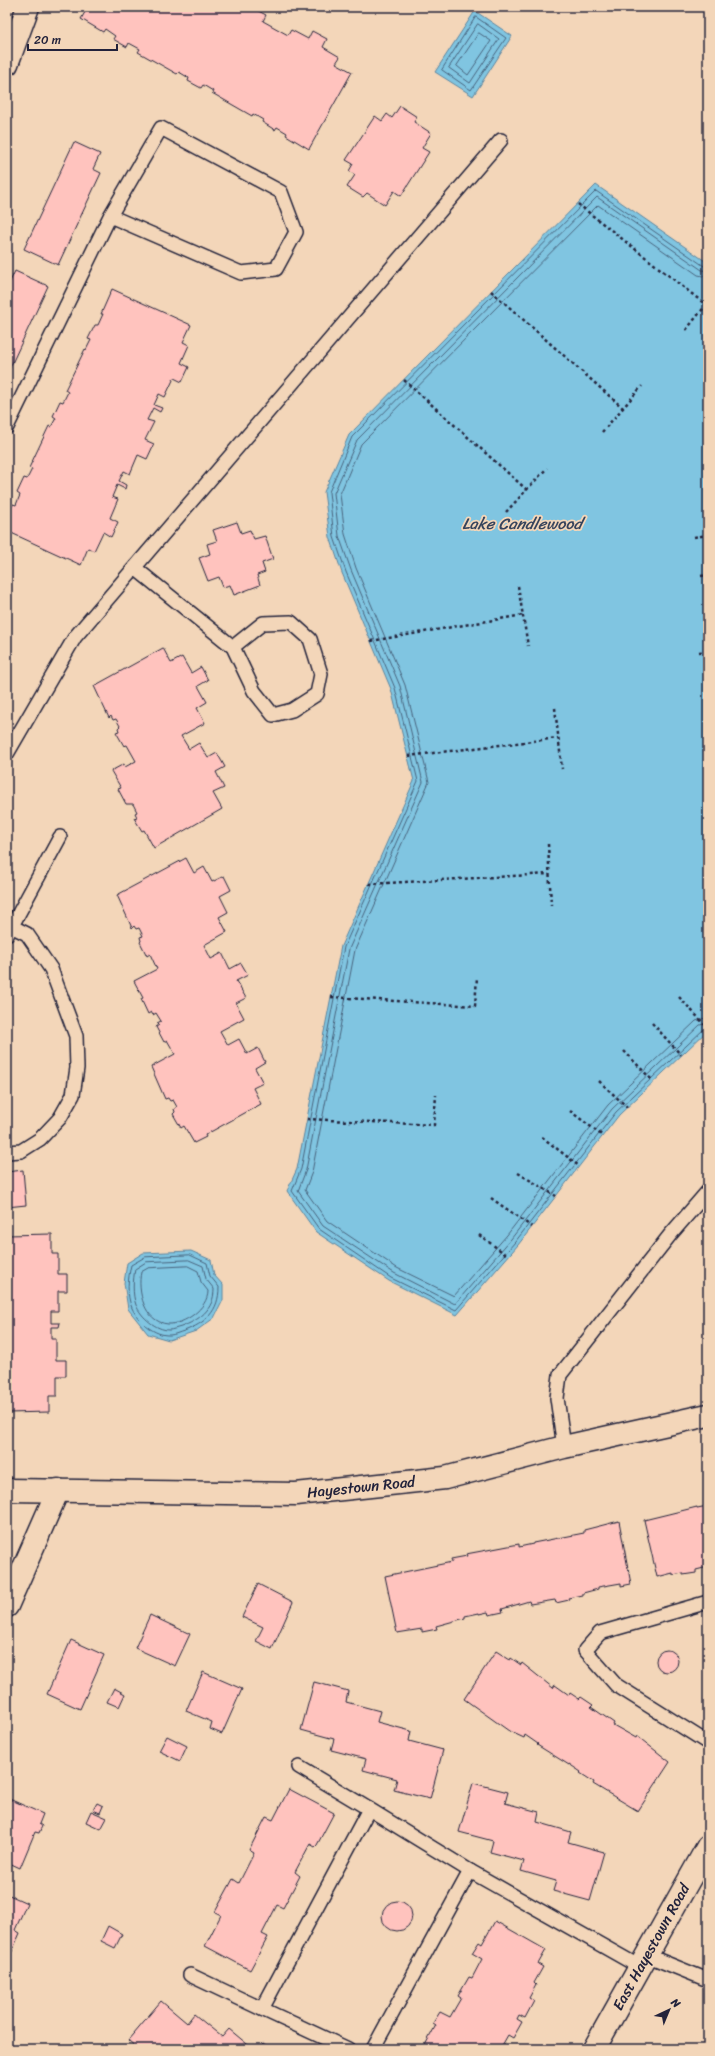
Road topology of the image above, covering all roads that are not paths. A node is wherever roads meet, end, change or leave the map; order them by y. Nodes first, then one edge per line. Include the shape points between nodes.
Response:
1 (28, 7) edge
2 (7, 64) edge
3 (501, 140) dead end
4 (110, 216) junction
5 (7, 427) edge
6 (135, 568) junction
7 (233, 647) junction
8 (7, 754) edge
9 (60, 837) dead end
10 (8, 929) edge
11 (7, 1152) edge
12 (708, 1191) edge
13 (708, 1415) edge
14 (564, 1447) junction
15 (7, 1490) edge
16 (58, 1490) junction
17 (708, 1602) edge
18 (7, 1606) edge
19 (708, 1743) edge
20 (298, 1767) dead end
21 (369, 1809) junction
22 (708, 1846) edge
23 (470, 1871) junction
24 (643, 1961) junction
25 (190, 1975) dead end
26 (708, 1980) edge
27 (262, 2009) junction
28 (348, 2049) edge
29 (373, 2049) edge
30 (594, 2049) edge

1 - 2 street
3 - 6 lane
4 - 4 lane via 241,273 276,268 296,232 281,192 161,128
4 - 5 lane
6 - 7 lane
6 - 8 lane via 75,637
7 - 7 lane via 254,691 274,715 292,710 317,694 321,674 310,639 291,622 263,623
9 - 10 lane
10 - 11 lane via 27,934 51,969 76,1036 77,1068 73,1095 60,1118 40,1139 21,1151
12 - 14 lane via 670,1235 560,1375 557,1398
13 - 14 street, Hayestown Road
14 - 16 street, Hayestown Road via 445,1478 296,1494
15 - 16 street, Hayestown Road
16 - 18 street
17 - 19 lane via 600,1633 585,1650 616,1685
20 - 21 lane
21 - 23 lane
21 - 27 lane
22 - 24 street, East Hayestown Road
23 - 24 lane
23 - 29 lane
24 - 26 lane
24 - 30 street, East Hayestown Road
25 - 27 lane
27 - 28 lane

